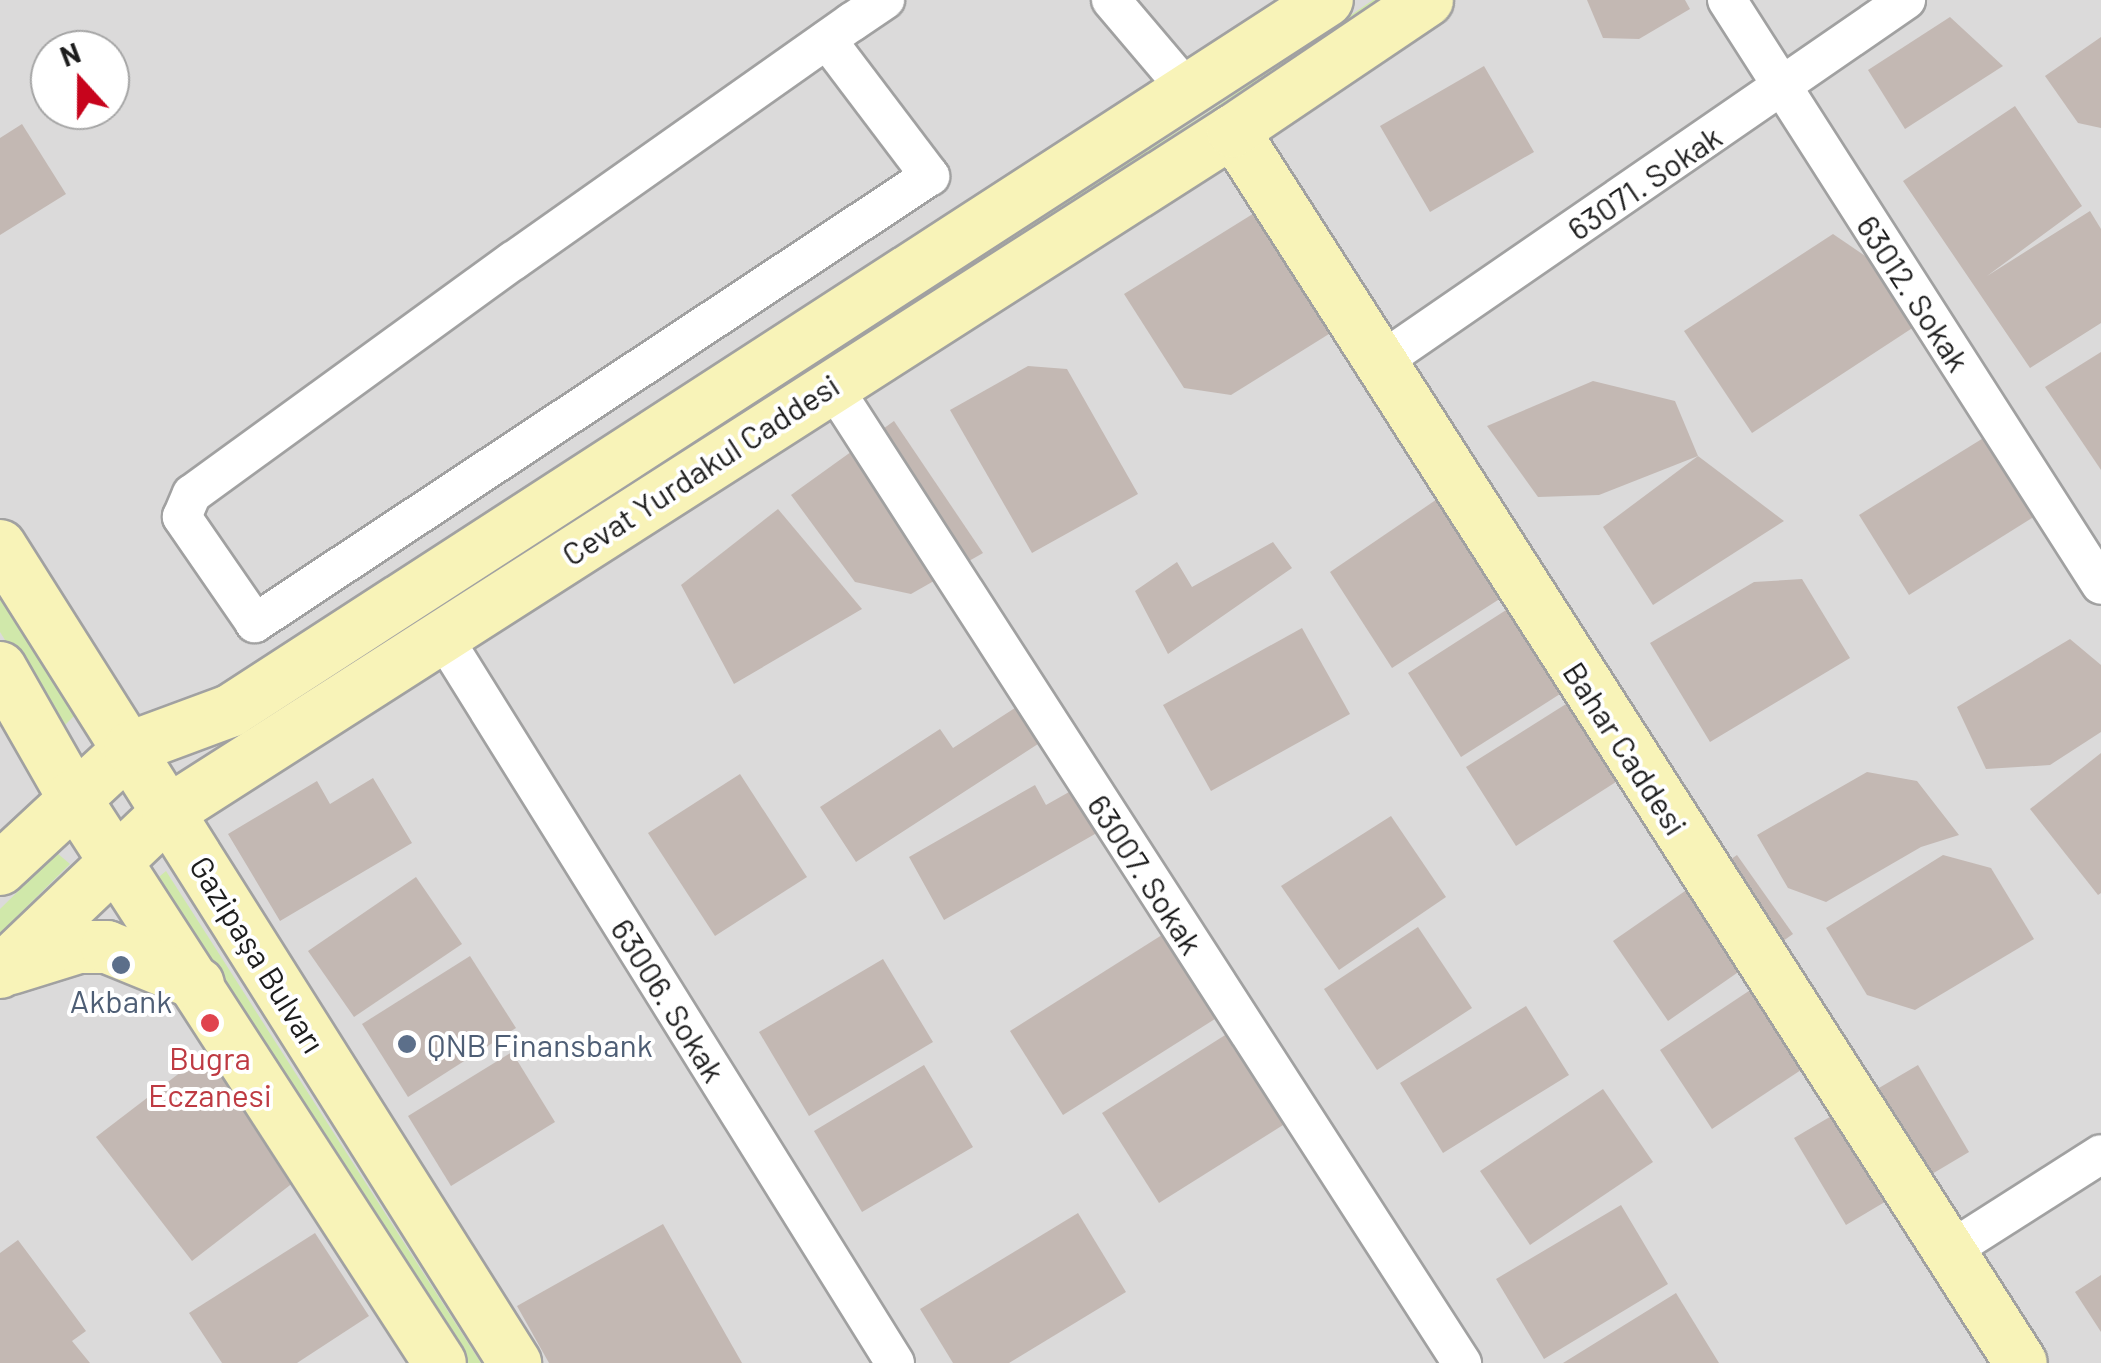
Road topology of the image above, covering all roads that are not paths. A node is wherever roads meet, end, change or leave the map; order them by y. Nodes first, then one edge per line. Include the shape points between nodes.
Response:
1 (885, 0) edge
2 (1111, 0) edge
3 (1326, 0) edge
4 (1426, 0) edge
5 (1727, 0) edge
6 (1906, 0) edge
7 (827, 40) junction
8 (1782, 88) junction
9 (1190, 93) junction
10 (1233, 131) junction
11 (1379, 362) junction
12 (831, 384) junction
13 (0, 546) edge
14 (2101, 585) edge
15 (443, 637) junction
16 (0, 668) edge
17 (130, 748) junction
18 (73, 796) junction
19 (168, 812) junction
20 (116, 859) junction
21 (0, 869) edge
22 (0, 972) edge
23 (198, 984) junction
24 (2101, 1154) edge
25 (1948, 1251) junction
26 (440, 1363) edge
27 (515, 1363) edge
28 (895, 1363) edge
29 (1462, 1363) edge
30 (2022, 1363) edge

1 - 7 street
2 - 9 street
3 - 9 main road, Cevat Yurdakul Caddesi
4 - 10 main road, Cevat Yurdakul Caddesi
5 - 8 street, 63012. Sokak
6 - 8 street, 63071. Sokak
7 - 7 street via 930,176 255,623 182,517 192,494
8 - 11 street, 63071. Sokak
8 - 14 street, 63012. Sokak
9 - 17 main road, Cevat Yurdakul Caddesi via 230,711
10 - 11 main road, Bahar Caddesi
10 - 12 main road, Cevat Yurdakul Caddesi
11 - 25 main road, Bahar Caddesi
12 - 15 main road, Cevat Yurdakul Caddesi
12 - 29 street, 63007. Sokak
13 - 17 main road, Gazipaşa Bulvarı
15 - 19 main road, Cevat Yurdakul Caddesi
15 - 28 street, 63006. Sokak
16 - 18 main road, Gazipaşa Bulvarı
17 - 18 main road, Cevat Yurdakul Caddesi
17 - 19 main road, Gazipaşa Bulvarı
18 - 20 main road, Gazipaşa Bulvarı
18 - 21 main road, Cevat Yurdakul Caddesi
19 - 20 main road, Cevat Yurdakul Caddesi
19 - 27 main road, Gazipaşa Bulvarı
20 - 22 main road, Cevat Yurdakul Caddesi
20 - 23 main road, Gazipaşa Bulvarı
22 - 23 main road via 78,947 107,946
23 - 26 main road, Gazipaşa Bulvarı
24 - 25 street
25 - 30 main road, Bahar Caddesi

